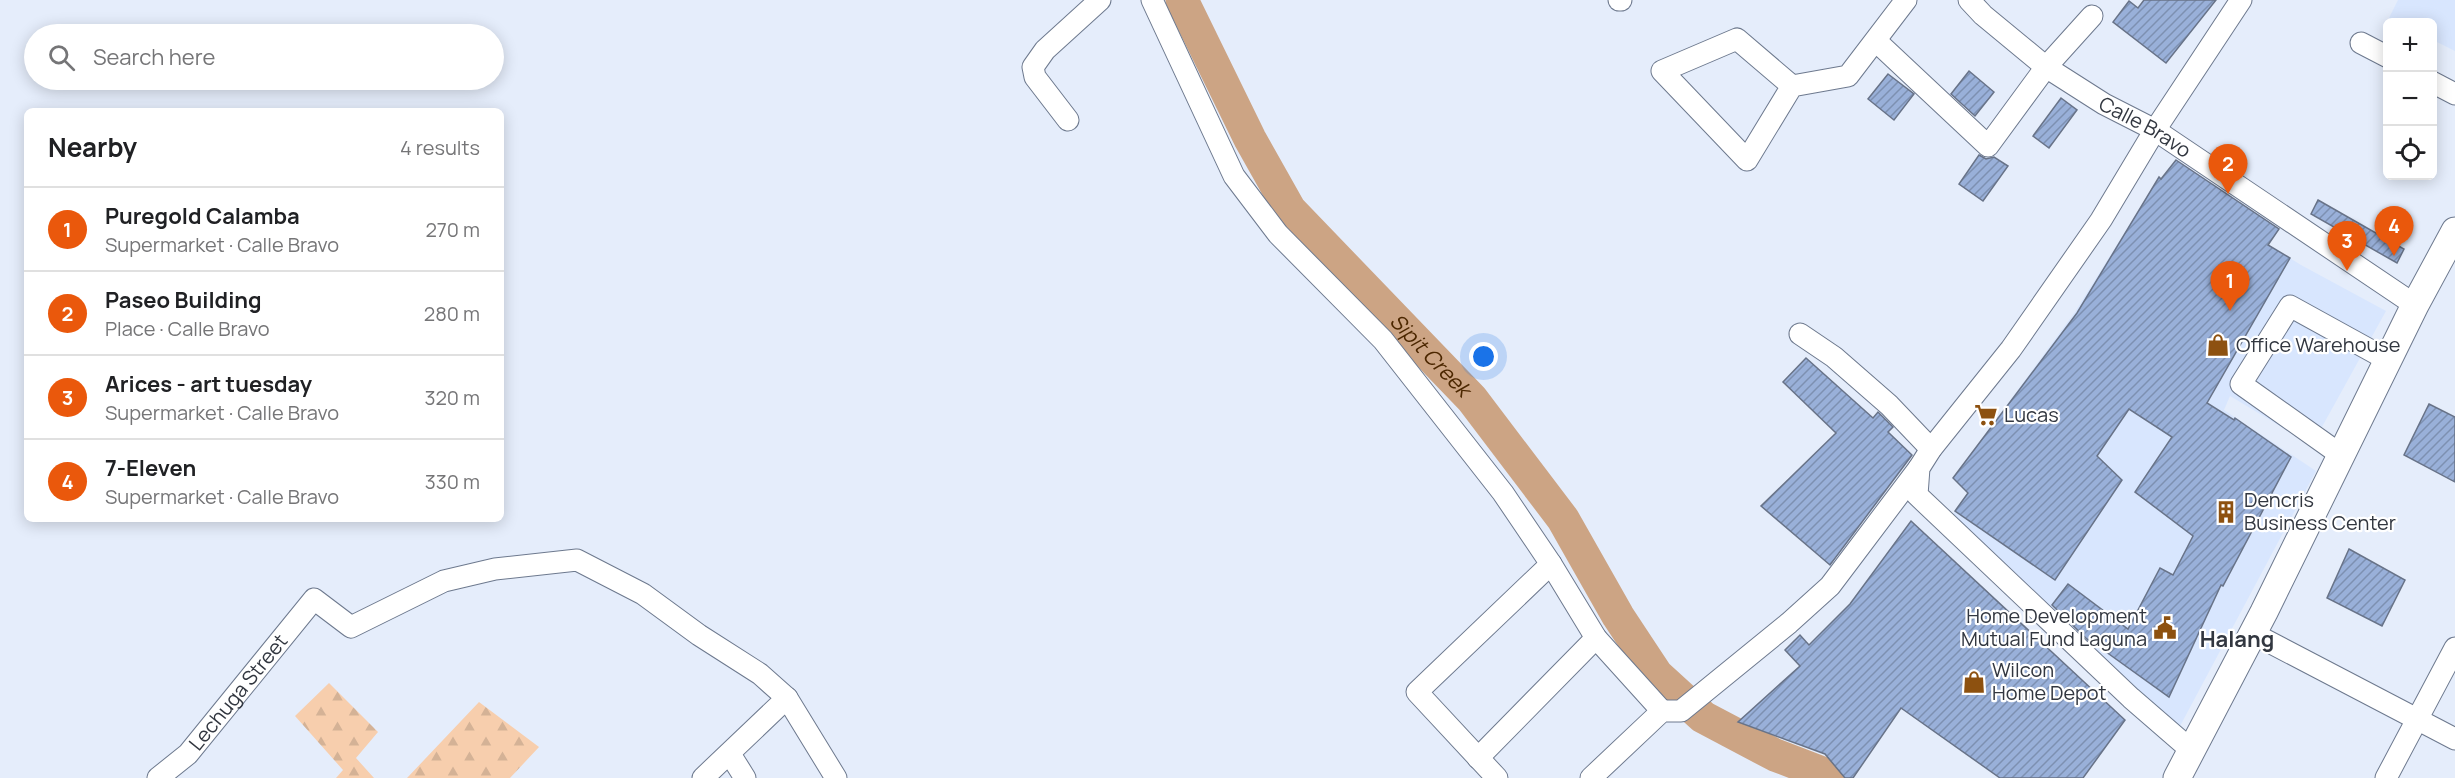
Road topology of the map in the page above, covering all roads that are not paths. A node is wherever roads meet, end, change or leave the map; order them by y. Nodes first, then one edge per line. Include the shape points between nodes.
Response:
1 (1100, 0) edge
2 (1152, 0) edge
3 (1906, 0) edge
4 (2241, 0) edge
5 (1981, 5) edge
6 (2092, 16) dead end
7 (1876, 41) junction
8 (2361, 43) dead end
9 (2383, 54) edge
10 (2046, 67) junction
11 (2437, 84) edge
12 (1792, 86) junction
13 (2455, 94) edge
14 (1068, 120) dead end
15 (2155, 130) junction
16 (2455, 231) edge
17 (2415, 305) junction
18 (1800, 334) dead end
19 (2388, 360) junction
20 (1931, 449) junction
21 (2341, 455) junction
22 (1919, 468) junction
23 (1551, 564) junction
24 (2252, 633) junction
25 (1596, 638) junction
26 (2455, 648) edge
27 (787, 698) junction
28 (1672, 711) junction
29 (2417, 719) junction
30 (2455, 739) edge
31 (2191, 750) junction
32 (730, 754) junction
33 (1478, 758) junction
34 (158, 778) edge
35 (703, 778) edge
36 (745, 778) edge
37 (836, 778) edge
38 (1497, 778) edge
39 (1591, 778) edge
40 (2177, 778) edge
41 (2386, 778) edge

1 - 14 street via 1045,50 1033,67 1035,76
2 - 23 street via 1234,176 1278,234 1383,339 1503,493
3 - 7 street
4 - 15 street
5 - 10 street, Calle Bravo
6 - 10 street
7 - 10 street via 1988,146
7 - 12 street via 1848,76
8 - 9 street
10 - 15 street, Calle Bravo via 2104,104
11 - 13 street
12 - 12 street via 1737,39 1662,71 1747,160
15 - 17 street, Calle Bravo
15 - 20 street via 2101,220 2024,330
16 - 17 main road
17 - 19 main road
18 - 20 street via 1834,357 1889,405
19 - 21 main road
19 - 21 street via 2290,306 2241,384
20 - 22 street
21 - 24 main road
22 - 28 street via 1830,586 1702,694
22 - 31 street via 1917,495
23 - 25 street
23 - 33 street via 1417,692
24 - 29 street
24 - 31 main road
25 - 28 street
25 - 33 street
26 - 29 street
27 - 32 street
27 - 34 street, Lechuga Street via 760,674 643,594 577,560 495,569 444,581 351,627 314,599 188,754
27 - 37 street
28 - 39 street
29 - 30 street
29 - 41 street
31 - 40 main road
32 - 35 street
32 - 36 street
33 - 38 street

